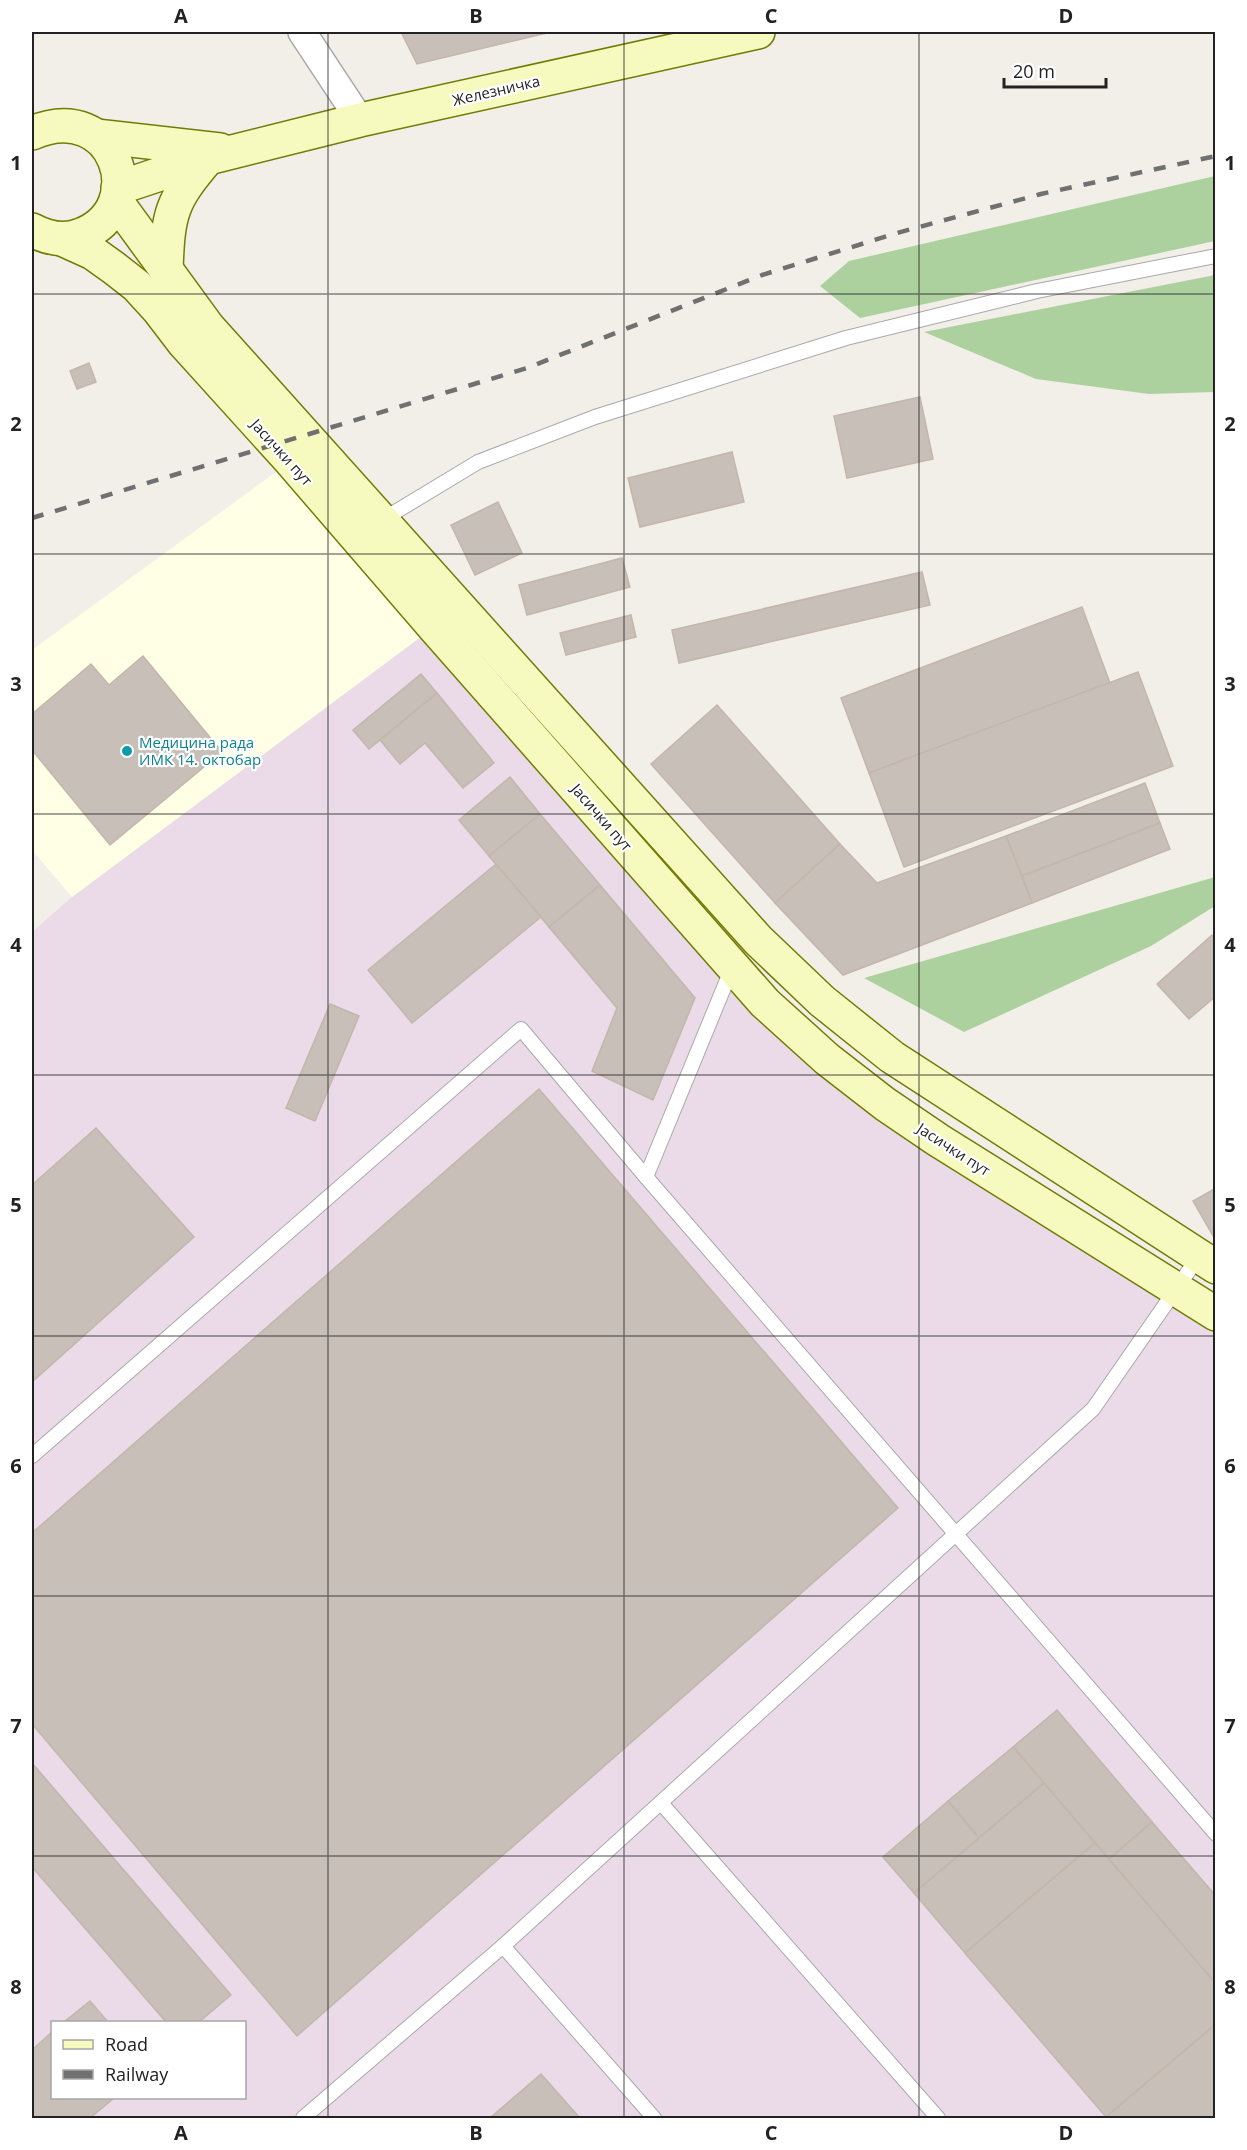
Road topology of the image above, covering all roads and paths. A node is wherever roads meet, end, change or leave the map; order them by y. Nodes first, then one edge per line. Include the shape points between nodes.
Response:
1 (302, 32) edge
2 (758, 32) edge
3 (360, 120) junction
4 (36, 125) edge
5 (96, 136) junction
6 (221, 154) junction
7 (117, 195) junction
8 (41, 235) edge
9 (1215, 256) edge
10 (166, 270) junction
11 (381, 520) junction
12 (733, 966) junction
13 (646, 1177) junction
14 (1207, 1262) edge
15 (1178, 1289) junction
16 (1215, 1314) edge
17 (32, 1456) edge
18 (955, 1534) junction
19 (661, 1803) junction
20 (1215, 1834) edge
21 (503, 1946) junction
22 (303, 2118) edge
23 (654, 2118) edge
24 (938, 2118) edge

1 - 3 street
2 - 3 main road, Железничка
3 - 6 main road, Железничка
4 - 5 main road, Железничка via 72,125
5 - 6 main road, Железничка
5 - 7 main road via 114,159
6 - 7 main road, Железничка
6 - 10 main road via 184,186 173,207
7 - 8 main road via 109,214 94,228 76,237
7 - 10 main road, Јасички пут
8 - 12 main road, Јасички пут via 93,253 144,294
9 - 11 lane via 1037,291 846,338 595,417 478,462
10 - 11 main road, Јасички пут via 208,327
11 - 14 main road, Јасички пут via 758,940 822,1001 892,1057
12 - 13 lane
12 - 15 main road, Јасички пут via 774,1011 885,1104
13 - 17 lane via 521,1029
13 - 18 lane
14 - 15 lane
15 - 16 main road, Јасички пут
15 - 18 lane via 1093,1409
18 - 19 lane
18 - 20 lane
19 - 21 lane
19 - 24 lane
21 - 22 lane
21 - 23 lane

